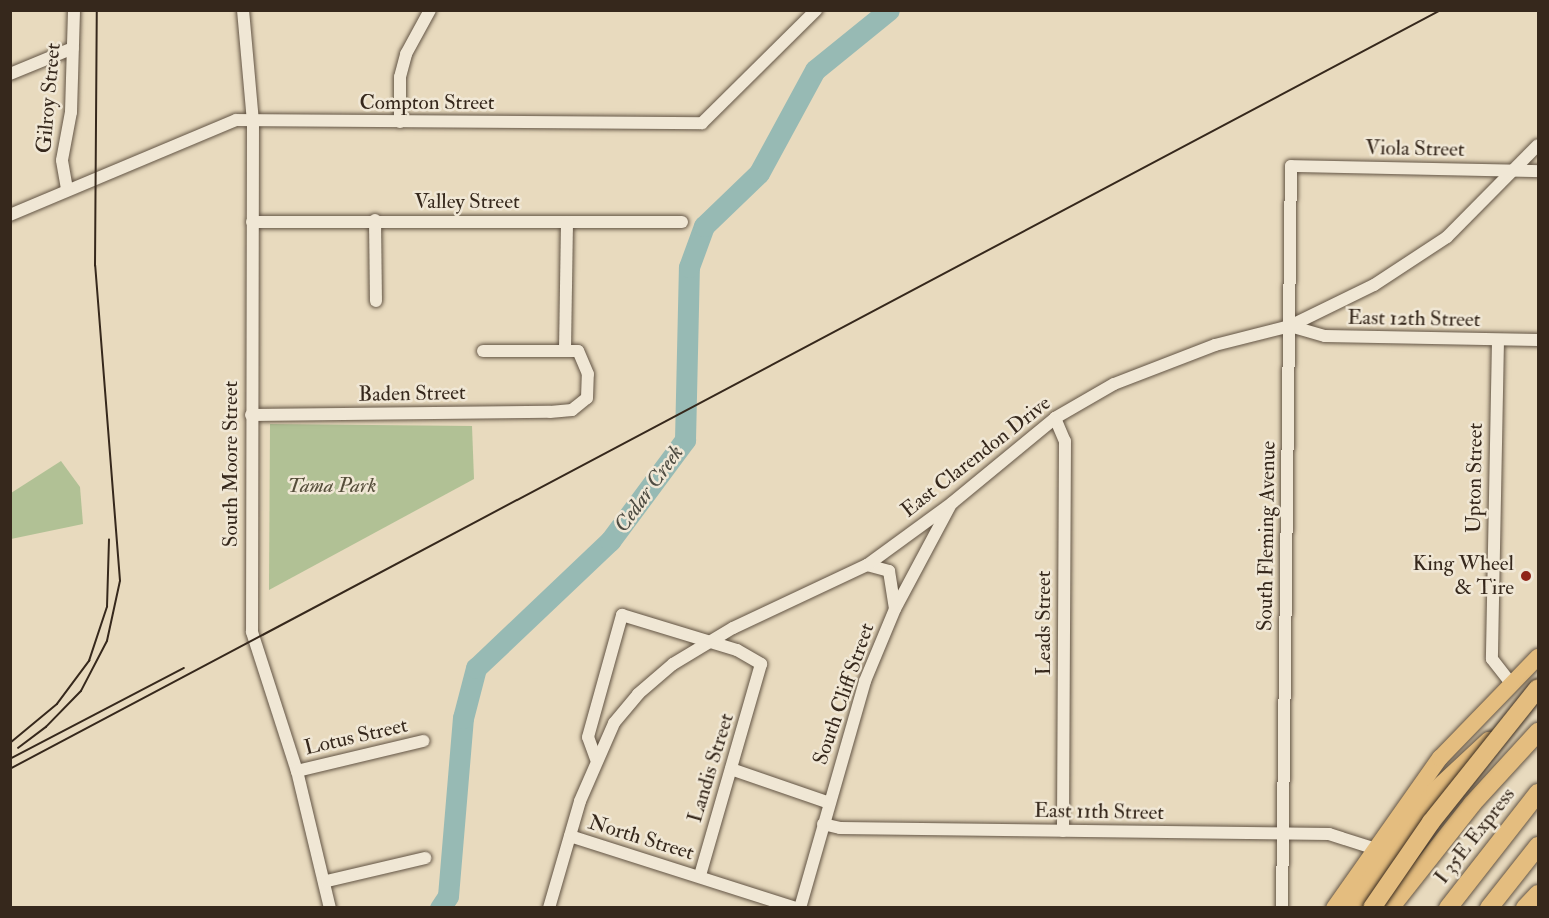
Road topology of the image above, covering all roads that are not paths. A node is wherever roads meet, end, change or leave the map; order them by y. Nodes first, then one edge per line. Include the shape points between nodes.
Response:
1 (74, 10) edge
2 (243, 10) edge
3 (430, 10) edge
4 (816, 10) edge
5 (74, 48) junction
6 (10, 74) edge
7 (253, 122) junction
8 (400, 122) junction
9 (1539, 146) edge
10 (1291, 166) joint
11 (1515, 171) junction
12 (1539, 171) edge
13 (67, 189) junction
14 (10, 214) edge
15 (375, 220) junction
16 (252, 222) junction
17 (567, 222) junction
18 (682, 222) dead end
19 (376, 301) dead end
20 (1290, 326) junction
21 (1498, 340) junction
22 (1539, 340) edge
23 (483, 351) dead end
24 (572, 351) junction
25 (251, 415) junction
26 (1055, 418) junction
27 (952, 503) junction
28 (867, 565) junction
29 (895, 609) junction
30 (707, 642) junction
31 (1539, 657) edge
32 (1511, 683) junction
33 (1539, 688) edge
34 (1539, 695) edge
35 (1539, 732) edge
36 (423, 741) dead end
37 (596, 759) junction
38 (731, 769) junction
39 (297, 771) junction
40 (1539, 793) edge
41 (827, 802) junction
42 (823, 824) junction
43 (1062, 831) junction
44 (1281, 834) junction
45 (570, 836) junction
46 (1539, 846) edge
47 (1373, 848) junction
48 (425, 858) dead end
49 (700, 876) junction
50 (327, 880) junction
51 (1539, 894) edge
52 (1539, 901) edge
53 (330, 908) edge
54 (549, 908) edge
55 (798, 908) edge
56 (1282, 908) edge
57 (1334, 908) edge
58 (1350, 908) edge
59 (1372, 908) edge
60 (1390, 908) edge
61 (1448, 908) edge
62 (1489, 908) edge
63 (1525, 908) edge
64 (1534, 908) edge

1 - 5 street, Gilroy Street
2 - 7 street, South Moore Street
3 - 8 street via 406,54 400,76
4 - 8 street, Compton Street via 702,123
5 - 6 street
5 - 13 street, Gilroy Street via 71,112 62,160
7 - 8 street, Compton Street
7 - 13 street, Compton Street via 232,120
7 - 16 street, South Moore Street
9 - 11 street, East Clarendon Drive
10 - 11 street, Viola Street
10 - 20 street, South Fleming Avenue
11 - 12 street, Viola Street
11 - 20 street, East Clarendon Drive via 1473,213 1414,261 1332,308
13 - 14 street, Compton Street
15 - 16 street, Valley Street
15 - 17 street, Valley Street
15 - 19 street
16 - 25 street, South Moore Street
17 - 18 street, Valley Street
17 - 24 street
20 - 21 street, East 12th Street via 1325,336
20 - 26 street, East Clarendon Drive via 1160,363
20 - 44 street, South Fleming Avenue
21 - 22 street, East 12th Street
21 - 32 street, Upton Street via 1492,659 1496,669
23 - 24 street
24 - 25 street, Baden Street via 585,363 589,385 587,398 572,410
25 - 39 street, South Moore Street via 252,632
26 - 27 street, East Clarendon Drive
26 - 43 street, Leads Street via 1065,441
27 - 28 street, East Clarendon Drive
27 - 29 street, South Cliff Street
28 - 29 street via 889,571
28 - 30 street, East Clarendon Drive
29 - 41 street, South Cliff Street via 865,681
30 - 37 street, East Clarendon Drive via 638,694 614,723
30 - 37 street via 622,615 588,737
30 - 38 street, Landis Street via 750,655 761,664
31 - 32 main road
32 - 47 main road via 1440,758
33 - 59 highway, bridge via 1431,822
34 - 58 highway via 1435,791
35 - 60 highway via 1472,804
36 - 39 street, Lotus Street
37 - 45 street, East Clarendon Drive
38 - 41 street
38 - 49 street, Landis Street
39 - 50 street, South Moore Street
40 - 61 highway, I 35E Express
41 - 42 street, South Cliff Street
42 - 43 street, East 11th Street via 840,828
42 - 55 street, South Cliff Street
43 - 44 street, East 11th Street
44 - 47 street, East 11th Street via 1338,836
44 - 56 street, South Fleming Avenue
45 - 49 street, North Street
45 - 54 street, East Clarendon Drive
46 - 62 highway
47 - 57 main road
48 - 50 street
49 - 55 street, North Street
50 - 53 street, South Moore Street
51 - 63 highway
52 - 64 main road

